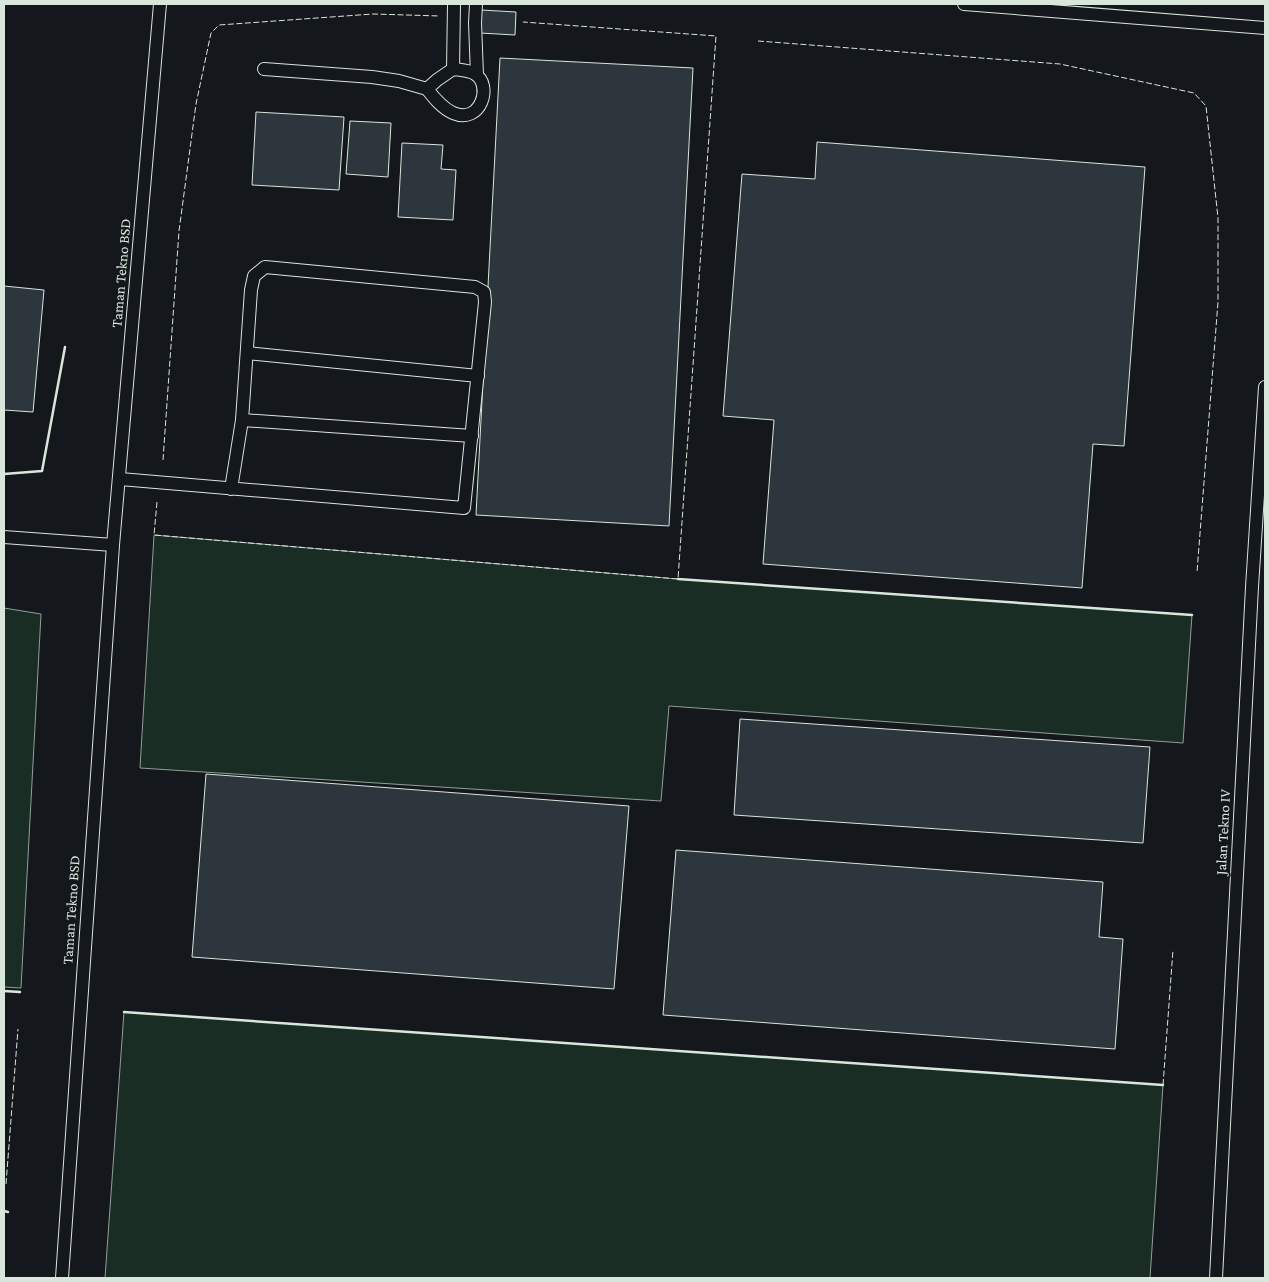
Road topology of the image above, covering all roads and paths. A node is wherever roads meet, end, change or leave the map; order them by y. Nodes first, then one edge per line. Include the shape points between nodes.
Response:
1 (160, 4) edge
2 (454, 4) edge
3 (476, 4) edge
4 (964, 4) edge
5 (1265, 28) edge
6 (264, 69) dead end
7 (453, 69) junction
8 (477, 75) junction
9 (427, 89) junction
10 (247, 353) junction
11 (478, 376) junction
12 (1265, 387) edge
13 (242, 420) junction
14 (472, 436) junction
15 (120, 480) junction
16 (231, 489) junction
17 (4, 537) edge
18 (114, 545) junction
19 (62, 1278) edge
20 (1216, 1278) edge

1 - 15 lane, Taman Tekno BSD
2 - 7 lane
3 - 8 lane
4 - 5 lane
6 - 9 lane via 372,77
7 - 8 lane
7 - 9 lane
8 - 9 lane via 484,90 483,100 471,114 453,113
10 - 11 lane
10 - 11 lane via 251,290 254,276 265,267 465,286 475,287 484,292 485,297
10 - 13 lane
11 - 14 lane
12 - 20 lane, Jalan Tekno IV
13 - 14 lane
13 - 16 lane
14 - 16 lane via 464,508
15 - 16 lane
15 - 18 lane, Taman Tekno BSD
17 - 18 lane
18 - 19 lane, Taman Tekno BSD

